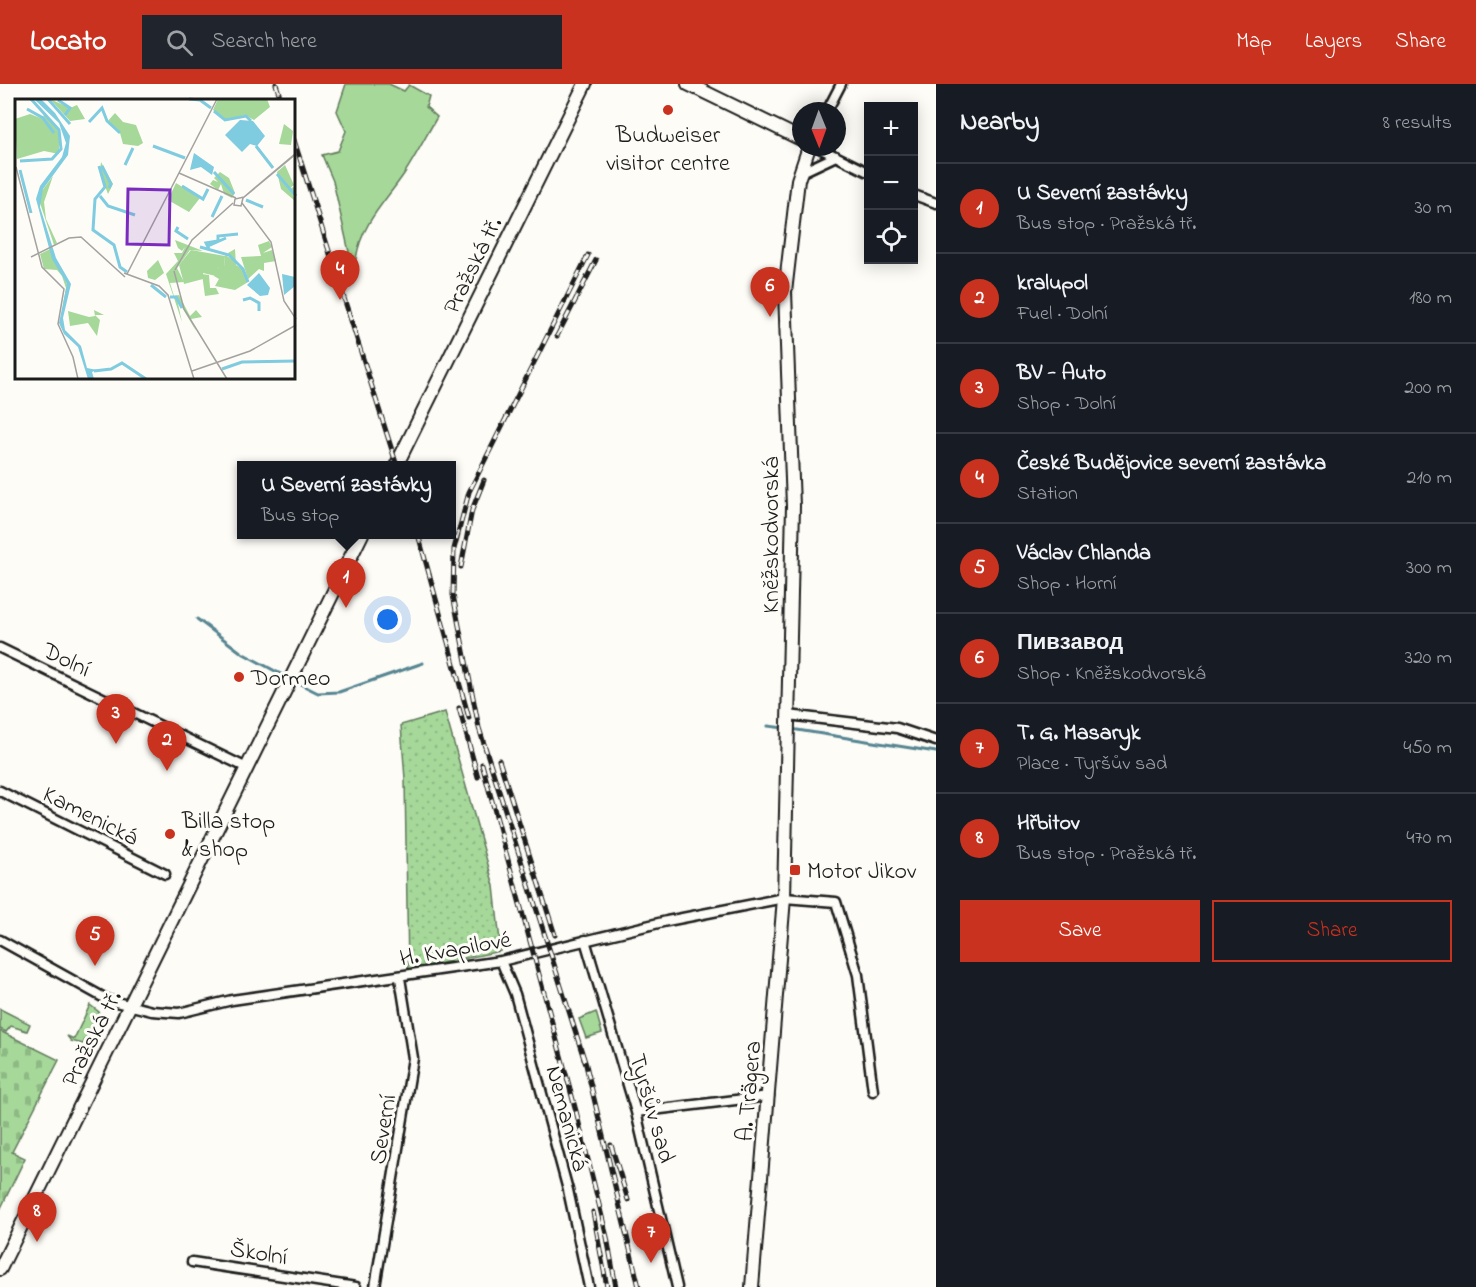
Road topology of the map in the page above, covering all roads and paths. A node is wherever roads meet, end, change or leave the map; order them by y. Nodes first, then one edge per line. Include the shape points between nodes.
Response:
1 (585, 84) edge
2 (688, 84) edge
3 (841, 84) edge
4 (832, 102) edge
5 (792, 136) edge
6 (806, 156) edge
7 (836, 156) joint
8 (864, 170) edge
9 (800, 173) junction
10 (918, 196) edge
11 (936, 203) edge
12 (398, 461) edge
13 (360, 539) edge
14 (0, 648) edge
15 (787, 726) junction
16 (936, 741) edge
17 (247, 768) junction
18 (0, 791) edge
19 (165, 874) dead end
20 (784, 898) junction
21 (0, 940) edge
22 (585, 940) junction
23 (501, 961) junction
24 (400, 978) junction
25 (131, 1005) junction
26 (873, 1091) dead end
27 (769, 1096) junction
28 (636, 1112) junction
29 (192, 1262) dead end
30 (0, 1269) edge
31 (356, 1287) edge
32 (375, 1287) edge
33 (589, 1287) edge
34 (677, 1287) edge
35 (752, 1287) edge

1 - 12 street, Pražská tř.
2 - 5 street
3 - 4 street
6 - 9 street, Kněžskodvorská
7 - 8 street
7 - 9 street
9 - 15 street, Kněžskodvorská via 785,292 793,506
10 - 11 street
13 - 17 street, Pražská tř.
14 - 17 street, Dolní
15 - 16 street via 897,728
15 - 20 street, Kněžskodvorská
17 - 25 street, Pražská tř.
18 - 19 street, Kamenická
20 - 22 street, H. Kvapilové
20 - 26 street, H. Kvapilové via 836,902 858,975
20 - 27 street, A. Trägera
21 - 25 street, H. Kvapilové via 108,1000
22 - 23 street, H. Kvapilové
22 - 28 street, Tyršův sad
23 - 24 street, H. Kvapilové
23 - 33 street, Nemanická via 515,994 568,1190
24 - 25 street, H. Kvapilové via 232,1000 179,1013
24 - 32 street, Severní via 413,1058
25 - 30 street, Pražská tř.
27 - 28 street
27 - 35 street, A. Trägera
28 - 34 street, Tyršův sad
29 - 31 street, Školní

